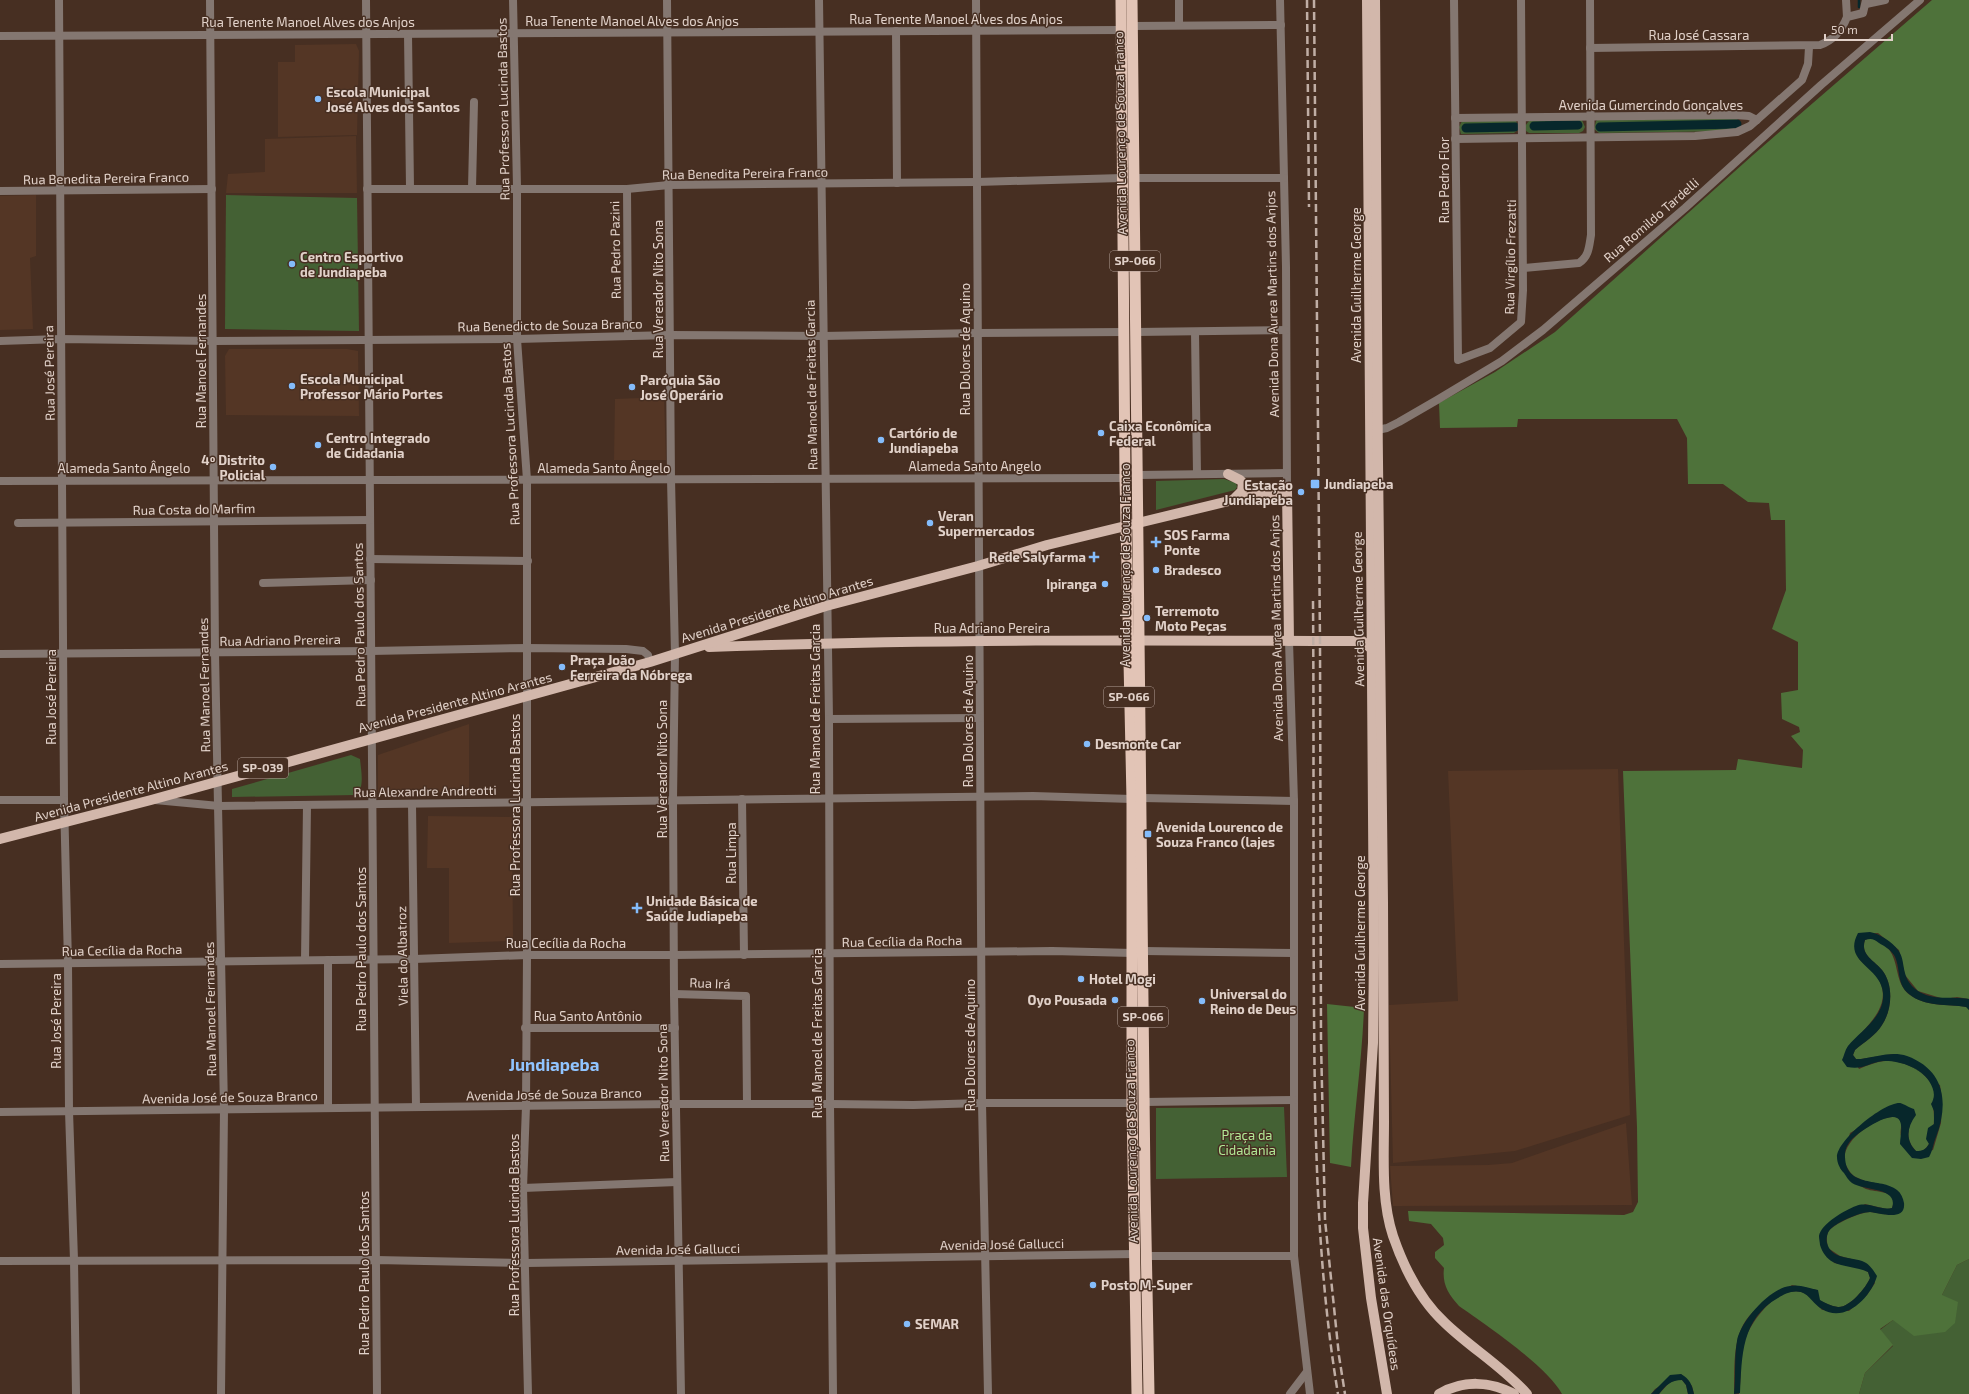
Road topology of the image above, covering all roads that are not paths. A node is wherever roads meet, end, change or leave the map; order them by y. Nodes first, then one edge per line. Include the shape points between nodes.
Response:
1 (59, 0) edge
2 (210, 0) edge
3 (366, 0) edge
4 (513, 0) edge
5 (667, 0) edge
6 (819, 0) edge
7 (976, 0) edge
8 (1121, 0) edge
9 (1132, 0) edge
10 (1179, 0) edge
11 (1280, 0) edge
12 (1367, 0) edge
13 (1376, 0) edge
14 (1454, 0) edge
15 (1521, 0) edge
16 (1590, 0) edge
17 (1846, 0) edge
18 (1885, 0) edge
19 (1920, 0) edge
20 (1866, 2) edge
21 (1847, 17) junction
22 (1179, 25) junction
23 (1281, 25) junction
24 (1132, 26) junction
25 (1121, 30) junction
26 (896, 31) junction
27 (976, 31) junction
28 (667, 32) junction
29 (820, 32) junction
30 (513, 33) junction
31 (366, 34) junction
32 (408, 34) junction
33 (210, 35) junction
34 (0, 36) edge
35 (60, 36) junction
36 (1809, 47) junction
37 (1590, 48) junction
38 (474, 102) dead end
39 (1590, 116) junction
40 (1522, 117) junction
41 (1455, 118) junction
42 (1757, 120) junction
43 (1522, 138) junction
44 (1590, 138) junction
45 (1455, 139) junction
46 (1122, 178) junction
47 (1135, 178) junction
48 (1284, 178) junction
49 (977, 182) junction
50 (898, 183) junction
51 (820, 184) junction
52 (669, 185) junction
53 (517, 187) junction
54 (410, 188) junction
55 (472, 188) junction
56 (212, 189) junction
57 (367, 189) junction
58 (627, 189) junction
59 (62, 190) junction
60 (0, 192) edge
61 (1523, 268) junction
62 (1286, 330) junction
63 (977, 332) junction
64 (1124, 332) junction
65 (1136, 332) junction
66 (1195, 332) junction
67 (670, 335) junction
68 (628, 336) junction
69 (823, 336) junction
70 (60, 339) junction
71 (369, 339) junction
72 (517, 339) junction
73 (0, 341) edge
74 (213, 341) junction
75 (1458, 360) joint
76 (1374, 431) junction
77 (1197, 474) junction
78 (1228, 474) junction
79 (1286, 474) junction
80 (1138, 475) junction
81 (978, 478) junction
82 (1125, 478) junction
83 (671, 479) junction
84 (824, 479) junction
85 (63, 480) junction
86 (214, 480) junction
87 (370, 480) junction
88 (527, 480) junction
89 (0, 481) edge
90 (1287, 490) junction
91 (1233, 500) junction
92 (214, 520) junction
93 (370, 520) junction
94 (1139, 522) junction
95 (18, 523) dead end
96 (63, 524) junction
97 (1126, 526) junction
98 (370, 559) junction
99 (528, 561) junction
100 (978, 566) junction
101 (371, 580) junction
102 (263, 583) dead end
103 (826, 606) junction
104 (1372, 633) junction
105 (1133, 640) junction
106 (1289, 641) junction
107 (1362, 641) junction
108 (827, 642) junction
109 (979, 642) junction
110 (527, 648) junction
111 (695, 648) junction
112 (1372, 650) junction
113 (371, 651) junction
114 (215, 653) junction
115 (0, 654) edge
116 (63, 654) junction
117 (675, 654) junction
118 (650, 662) junction
119 (527, 696) junction
120 (979, 718) junction
121 (829, 719) junction
122 (372, 738) junction
123 (218, 781) junction
124 (980, 796) junction
125 (828, 798) junction
126 (1137, 798) junction
127 (742, 799) junction
128 (0, 800) edge
129 (64, 800) junction
130 (152, 800) junction
131 (673, 800) junction
132 (1294, 801) junction
133 (527, 802) junction
134 (372, 804) junction
135 (412, 804) junction
136 (307, 805) junction
137 (219, 806) junction
138 (65, 822) junction
139 (0, 839) edge
140 (981, 952) junction
141 (1138, 952) junction
142 (1294, 953) junction
143 (828, 954) junction
144 (527, 955) junction
145 (744, 955) junction
146 (674, 956) junction
147 (374, 959) junction
148 (414, 959) junction
149 (305, 960) junction
150 (328, 960) junction
151 (221, 961) junction
152 (68, 963) junction
153 (0, 964) edge
154 (674, 994) junction
155 (525, 1028) junction
156 (674, 1028) junction
157 (1294, 1100) junction
158 (1144, 1102) junction
159 (982, 1103) junction
160 (1132, 1103) junction
161 (675, 1104) junction
162 (747, 1104) junction
163 (830, 1104) junction
164 (526, 1106) junction
165 (416, 1107) junction
166 (328, 1108) junction
167 (375, 1108) junction
168 (224, 1109) junction
169 (69, 1111) junction
170 (0, 1112) edge
171 (677, 1182) junction
172 (1134, 1183) junction
173 (1145, 1184) junction
174 (523, 1188) junction
175 (1388, 1213) joint
176 (1363, 1218) joint
177 (1135, 1254) junction
178 (984, 1256) junction
179 (1146, 1256) junction
180 (1294, 1256) junction
181 (74, 1260) junction
182 (222, 1260) junction
183 (376, 1260) junction
184 (831, 1260) junction
185 (0, 1261) edge
186 (678, 1261) junction
187 (526, 1263) junction
188 (1306, 1373) junction
189 (76, 1394) edge
190 (221, 1394) edge
191 (377, 1394) edge
192 (528, 1394) edge
193 (681, 1394) edge
194 (833, 1394) edge
195 (988, 1394) edge
196 (1137, 1394) edge
197 (1149, 1394) edge
198 (1290, 1394) edge
199 (1310, 1394) edge
200 (1387, 1394) edge
201 (1439, 1394) edge
202 (1514, 1394) edge
203 (1527, 1394) edge

1 - 35 street, Rua José Pereira
2 - 33 street, Rua Manoel Fernandes
3 - 31 street, Rua Pedro Paulo dos Santos
4 - 30 street, Rua Professora Lucinda Bastos
5 - 28 street, Rua Vereador Nito Sona
6 - 29 street, Rua Manoel de Freitas Garcia
7 - 27 street, Rua Dolores de Aquino
8 - 25 highway, Avenida Lourenço de Souza Franco / SP-066
9 - 24 highway, Avenida Lourenço de Souza Franco / SP-066
10 - 22 street
11 - 23 street, Avenida Dona Aurea Martins dos Anjos
12 - 76 main road, Avenida Guilherme George
13 - 76 main road, Avenida Guilherme George
14 - 41 street, Rua Pedro Flor
15 - 40 street, Rua Virgílio Frezatti
16 - 37 street
17 - 21 street
18 - 20 street
19 - 76 street, Rua Romildo Tardelli via 1563,314 1497,364 1398,422
20 - 21 street via 1863,13
21 - 36 street, Rua José Cassara via 1842,28 1828,42
22 - 23 street
22 - 24 street
23 - 48 street, Avenida Dona Aurea Martins dos Anjos
24 - 47 highway, Avenida Lourenço de Souza Franco / SP-066
25 - 27 street, Rua Tenente Manoel Alves dos Anjos
25 - 46 highway, Avenida Lourenço de Souza Franco / SP-066
26 - 27 street, Rua Tenente Manoel Alves dos Anjos
26 - 29 street, Rua Tenente Manoel Alves dos Anjos
26 - 50 street
27 - 49 street, Rua Dolores de Aquino
28 - 29 street, Rua Tenente Manoel Alves dos Anjos
28 - 30 street, Rua Tenente Manoel Alves dos Anjos
28 - 52 street, Rua Vereador Nito Sona
29 - 51 street, Rua Manoel de Freitas Garcia
30 - 32 street, Rua Tenente Manoel Alves dos Anjos
30 - 53 street, Rua Professora Lucinda Bastos
31 - 32 street, Rua Tenente Manoel Alves dos Anjos
31 - 33 street, Rua Tenente Manoel Alves dos Anjos
31 - 57 street, Rua Pedro Paulo dos Santos
32 - 54 street
33 - 35 street, Rua Tenente Manoel Alves dos Anjos
33 - 56 street, Rua Manoel Fernandes
34 - 35 street, Rua Tenente Manoel Alves dos Anjos
35 - 59 street, Rua José Pereira
36 - 37 street, Rua José Cassara
36 - 42 street via 1808,64 1802,80
37 - 39 street
38 - 55 street
39 - 40 street, Avenida Gumercindo Gonçalves
39 - 42 street, Avenida Gumercindo Gonçalves via 1736,115 1749,116
39 - 44 street
40 - 41 street, Avenida Gumercindo Gonçalves
40 - 43 street, Rua Virgílio Frezatti
41 - 45 street, Rua Pedro Flor
42 - 44 street, Avenida Gumercindo Gonçalves via 1744,130 1732,134
43 - 44 street, Avenida Gumercindo Gonçalves
43 - 45 street, Avenida Gumercindo Gonçalves
43 - 61 street, Rua Virgílio Frezatti
44 - 61 street via 1591,235 1586,258 1569,265
45 - 75 street, Rua Pedro Flor
46 - 49 street, Rua Benedita Pereira Franco
46 - 64 highway, Avenida Lourenço de Souza Franco / SP-066
47 - 48 street
47 - 65 highway, Avenida Lourenço de Souza Franco / SP-066
48 - 62 street, Avenida Dona Aurea Martins dos Anjos
49 - 50 street, Rua Benedita Pereira Franco
49 - 63 street, Rua Dolores de Aquino
50 - 51 street, Rua Benedita Pereira Franco
51 - 52 street, Rua Benedita Pereira Franco
51 - 69 street, Rua Manoel de Freitas Garcia
52 - 58 street, Rua Benedita Pereira Franco
52 - 67 street, Rua Vereador Nito Sona
53 - 55 street, Rua Benedita Pereira Franco
53 - 58 street, Rua Benedita Pereira Franco
53 - 72 street, Rua Professora Lucinda Bastos
54 - 55 street, Rua Benedita Pereira Franco
54 - 57 street, Rua Benedita Pereira Franco
56 - 59 street, Rua Benedita Pereira Franco
56 - 74 street, Rua Manoel Fernandes
57 - 71 street, Rua Pedro Paulo dos Santos
58 - 68 street, Rua Pedro Pazini
59 - 60 street, Rua Benedita Pereira Franco
59 - 70 street, Rua José Pereira
61 - 75 street, Rua Virgílio Frezatti via 1521,322 1490,348
62 - 66 street
62 - 79 street, Avenida Dona Aurea Martins dos Anjos
63 - 64 street, Rua Benedicto de Souza Branco
63 - 69 street, Rua Benedicto de Souza Branco
63 - 81 street, Rua Dolores de Aquino
64 - 82 highway, Avenida Lourenço de Souza Franco / SP-066
65 - 66 street
65 - 80 highway, Avenida Lourenço de Souza Franco / SP-066
66 - 77 street
67 - 68 street, Rua Benedicto de Souza Branco
67 - 69 street, Rua Benedicto de Souza Branco
67 - 83 street, Rua Vereador Nito Sona
68 - 72 street, Rua Benedicto de Souza Branco
69 - 84 street, Rua Manoel de Freitas Garcia
70 - 73 street, Rua Benedicto de Souza Branco
70 - 74 street, Rua Benedicto de Souza Branco
70 - 85 street, Rua José Pereira
71 - 72 street, Rua Benedicto de Souza Branco
71 - 74 street, Rua Benedicto de Souza Branco
71 - 87 street, Rua Pedro Paulo dos Santos
72 - 88 street, Rua Professora Lucinda Bastos
74 - 86 street, Rua Manoel Fernandes
76 - 104 main road, Avenida Guilherme George
76 - 175 main road, Avenida Guilherme George
77 - 78 street
77 - 80 street
78 - 79 street
78 - 91 main road via 1243,483 1242,491
79 - 90 street, Avenida Dona Aurea Martins dos Anjos
80 - 94 highway, Avenida Lourenço de Souza Franco / SP-066
81 - 82 street, Alameda Santo Angelo
81 - 84 street, Alameda Santo Angelo
81 - 100 street, Rua Dolores de Aquino
82 - 97 highway, Avenida Lourenço de Souza Franco / SP-066
83 - 84 street, Alameda Santo Ângelo
83 - 88 street, Alameda Santo Ângelo
83 - 117 street, Rua Vereador Nito Sona
84 - 103 street, Rua Manoel de Freitas Garcia
85 - 86 street, Alameda Santo Ângelo
85 - 89 street, Alameda Santo Ângelo
85 - 96 street, Rua José Pereira
86 - 87 street, Alameda Santo Ângelo
86 - 92 street, Rua Manoel Fernandes
87 - 88 street, Alameda Santo Ângelo
87 - 93 street, Rua Pedro Paulo dos Santos
88 - 99 street, Rua Professora Lucinda Bastos
90 - 91 main road, Avenida Presidente Altino Arantes
90 - 106 main road, Avenida Dona Aurea Martins dos Anjos
91 - 94 main road, Avenida Presidente Altino Arantes
92 - 93 street, Rua Costa do Marfim
92 - 96 street, Rua Costa do Marfim
92 - 114 street, Rua Manoel Fernandes
93 - 98 street, Rua Pedro Paulo dos Santos
94 - 97 main road, Avenida Presidente Altino Arantes
94 - 105 highway, Avenida Lourenço de Souza Franco / SP-066
95 - 96 street, Rua Costa do Marfim
96 - 116 street, Rua José Pereira
97 - 100 main road, Avenida Presidente Altino Arantes via 1047,545
97 - 105 highway, Avenida Lourenço de Souza Franco / SP-066
98 - 99 street
98 - 101 street, Rua Pedro Paulo dos Santos
99 - 110 street, Rua Professora Lucinda Bastos
100 - 103 main road, Avenida Presidente Altino Arantes
100 - 109 street, Rua Dolores de Aquino
101 - 102 street
101 - 113 street, Rua Pedro Paulo dos Santos
103 - 108 street, Rua Manoel de Freitas Garcia
103 - 111 main road, Avenida Presidente Altino Arantes
104 - 107 main road
104 - 112 main road, Avenida Guilherme George
105 - 106 main road, Rua Adriano Pereira
105 - 109 main road, Rua Adriano Pereira
105 - 126 highway, Avenida Lourenço de Souza Franco / SP-066
106 - 107 main road, Rua Adriano Pereira
106 - 132 street, Avenida Dona Aurea Martins dos Anjos
107 - 112 main road
108 - 109 main road, Rua Adriano Pereira
108 - 111 main road, Rua Adriano Pereira
108 - 121 street, Rua Manoel de Freitas Garcia
109 - 120 street, Rua Dolores de Aquino
110 - 113 street, Rua Adriano Prereira
110 - 118 street, Rua Adriano Prereira via 626,649 643,651 648,655
110 - 119 street, Rua Professora Lucinda Bastos
111 - 117 main road, Avenida Presidente Altino Arantes / SP-039
112 - 176 main road, Avenida Guilherme George via 1373,1043
113 - 114 street, Rua Adriano Prereira
113 - 122 street, Rua Pedro Paulo dos Santos
114 - 116 street, Rua Adriano Prereira
114 - 123 street, Rua Manoel Fernandes
115 - 116 street, Rua Adriano Prereira
116 - 129 street, Rua José Pereira
117 - 118 main road, Avenida Presidente Altino Arantes / SP-039
117 - 131 street, Rua Vereador Nito Sona
118 - 119 main road, Avenida Presidente Altino Arantes / SP-039
119 - 122 main road, Avenida Presidente Altino Arantes / SP-039
119 - 133 street, Rua Professora Lucinda Bastos
120 - 121 street
120 - 124 street, Rua Dolores de Aquino
121 - 125 street, Rua Manoel de Freitas Garcia
122 - 123 main road, Avenida Presidente Altino Arantes / SP-039
122 - 134 street, Rua Pedro Paulo dos Santos
123 - 130 main road, Avenida Presidente Altino Arantes / SP-039
123 - 137 street, Rua Manoel Fernandes
124 - 125 street, Rua Alexandre Andreotti
124 - 126 street, Rua Alexandre Andreotti
124 - 140 street, Rua Dolores de Aquino
125 - 127 street, Rua Alexandre Andreotti
125 - 143 street, Rua Manoel de Freitas Garcia
126 - 132 street, Rua Alexandre Andreotti
126 - 141 highway, Avenida Lourenço de Souza Franco / SP-066
127 - 131 street, Rua Alexandre Andreotti
127 - 145 street, Rua Limpa
128 - 129 street
129 - 138 street, Rua José Pereira
130 - 137 street, Rua Alexandre Andreotti
130 - 138 main road, Avenida Presidente Altino Arantes / SP-039
131 - 133 street, Rua Alexandre Andreotti
131 - 146 street, Rua Vereador Nito Sona
132 - 142 street, Avenida Dona Aurea Martins dos Anjos
133 - 135 street, Rua Alexandre Andreotti
133 - 144 street, Rua Professora Lucinda Bastos
134 - 135 street, Rua Alexandre Andreotti
134 - 136 street, Rua Alexandre Andreotti
134 - 147 street, Rua Pedro Paulo dos Santos
135 - 148 street, Viela do Albatroz
136 - 137 street, Rua Alexandre Andreotti
136 - 149 street
137 - 151 street, Rua Manoel Fernandes
138 - 139 main road, Avenida Presidente Altino Arantes / SP-039
138 - 152 street, Rua José Pereira
140 - 141 street, Rua Cecília da Rocha
140 - 143 street, Rua Cecília da Rocha
140 - 159 street, Rua Dolores de Aquino
141 - 142 street, Rua Cecília da Rocha
141 - 158 highway, Avenida Lourenço de Souza Franco / SP-066
141 - 160 highway, Avenida Lourenço de Souza Franco / SP-066
142 - 157 street, Avenida Dona Aurea Martins dos Anjos
143 - 145 street, Rua Cecília da Rocha
143 - 163 street, Rua Manoel de Freitas Garcia
144 - 146 street, Rua Cecília da Rocha
144 - 148 street, Rua Cecília da Rocha
144 - 155 street, Rua Professora Lucinda Bastos
145 - 146 street, Rua Cecília da Rocha
146 - 154 street, Rua Vereador Nito Sona
147 - 148 street, Rua Cecília da Rocha
147 - 150 street, Rua Cecília da Rocha
147 - 167 street, Rua Pedro Paulo dos Santos
148 - 165 street, Viela do Albatroz
149 - 150 street, Rua Cecília da Rocha
149 - 151 street, Rua Cecília da Rocha
150 - 166 street
151 - 152 street, Rua Cecília da Rocha
151 - 168 street, Rua Manoel Fernandes
152 - 153 street, Rua Cecília da Rocha
152 - 169 street, Rua José Pereira
154 - 156 street, Rua Vereador Nito Sona
154 - 162 street, Rua Irá via 746,996
155 - 156 street, Rua Santo Antônio
155 - 164 street, Rua Professora Lucinda Bastos
156 - 161 street, Rua Vereador Nito Sona
157 - 158 street
157 - 180 street, Avenida Dona Aurea Martins dos Anjos
158 - 173 highway, Avenida Lourenço de Souza Franco / SP-066
159 - 160 street, Avenida José de Souza Branco
159 - 163 street, Avenida José de Souza Branco via 913,1106
159 - 178 street, Rua Dolores de Aquino
160 - 172 highway, Avenida Lourenço de Souza Franco / SP-066
161 - 162 street, Avenida José de Souza Branco
161 - 164 street, Avenida José de Souza Branco
161 - 171 street, Rua Vereador Nito Sona
162 - 163 street, Avenida José de Souza Branco
163 - 184 street, Rua Manoel de Freitas Garcia
164 - 165 street, Avenida José de Souza Branco
164 - 174 street, Rua Professora Lucinda Bastos
165 - 167 street, Avenida José de Souza Branco
166 - 167 street, Avenida José de Souza Branco
166 - 168 street, Avenida José de Souza Branco
167 - 183 street, Rua Pedro Paulo dos Santos
168 - 169 street, Avenida José de Souza Branco
168 - 182 street, Rua Manoel Fernandes
169 - 170 street, Avenida José de Souza Branco
169 - 181 street, Rua José Pereira
171 - 174 street
171 - 186 street, Rua Vereador Nito Sona
172 - 173 highway
172 - 177 highway, Avenida Lourenço de Souza Franco / SP-066
173 - 179 highway, Avenida Lourenço de Souza Franco / SP-066
174 - 187 street, Rua Professora Lucinda Bastos
175 - 203 main road, Avenida das Orquídeas via 1401,1256 1426,1303 1444,1322
176 - 200 main road, Avenida das Orquídeas via 1371,1298
177 - 178 street, Avenida José Gallucci
177 - 196 highway, Avenida Lourenço de Souza Franco / SP-066
178 - 184 street, Avenida José Gallucci
178 - 195 street, Rua Dolores de Aquino
179 - 180 street
179 - 197 highway, Avenida Lourenço de Souza Franco / SP-066
180 - 188 street, Avenida Dona Aurea Martins dos Anjos
181 - 182 street, Avenida José Gallucci
181 - 185 street, Avenida José Gallucci
181 - 189 street, Rua José Pereira
182 - 183 street, Avenida José Gallucci
182 - 190 street, Rua Manoel Fernandes
183 - 187 street, Avenida José Gallucci
183 - 191 street, Rua Pedro Paulo dos Santos
184 - 186 street, Avenida José Gallucci
184 - 194 street, Rua Manoel de Freitas Garcia
186 - 187 street, Avenida José Gallucci
186 - 193 street, Rua Vereador Nito Sona
187 - 192 street, Rua Professora Lucinda Bastos
188 - 198 street
188 - 199 street, Avenida Dona Aurea Martins dos Anjos
201 - 202 main road via 1458,1386 1475,1384 1497,1387

